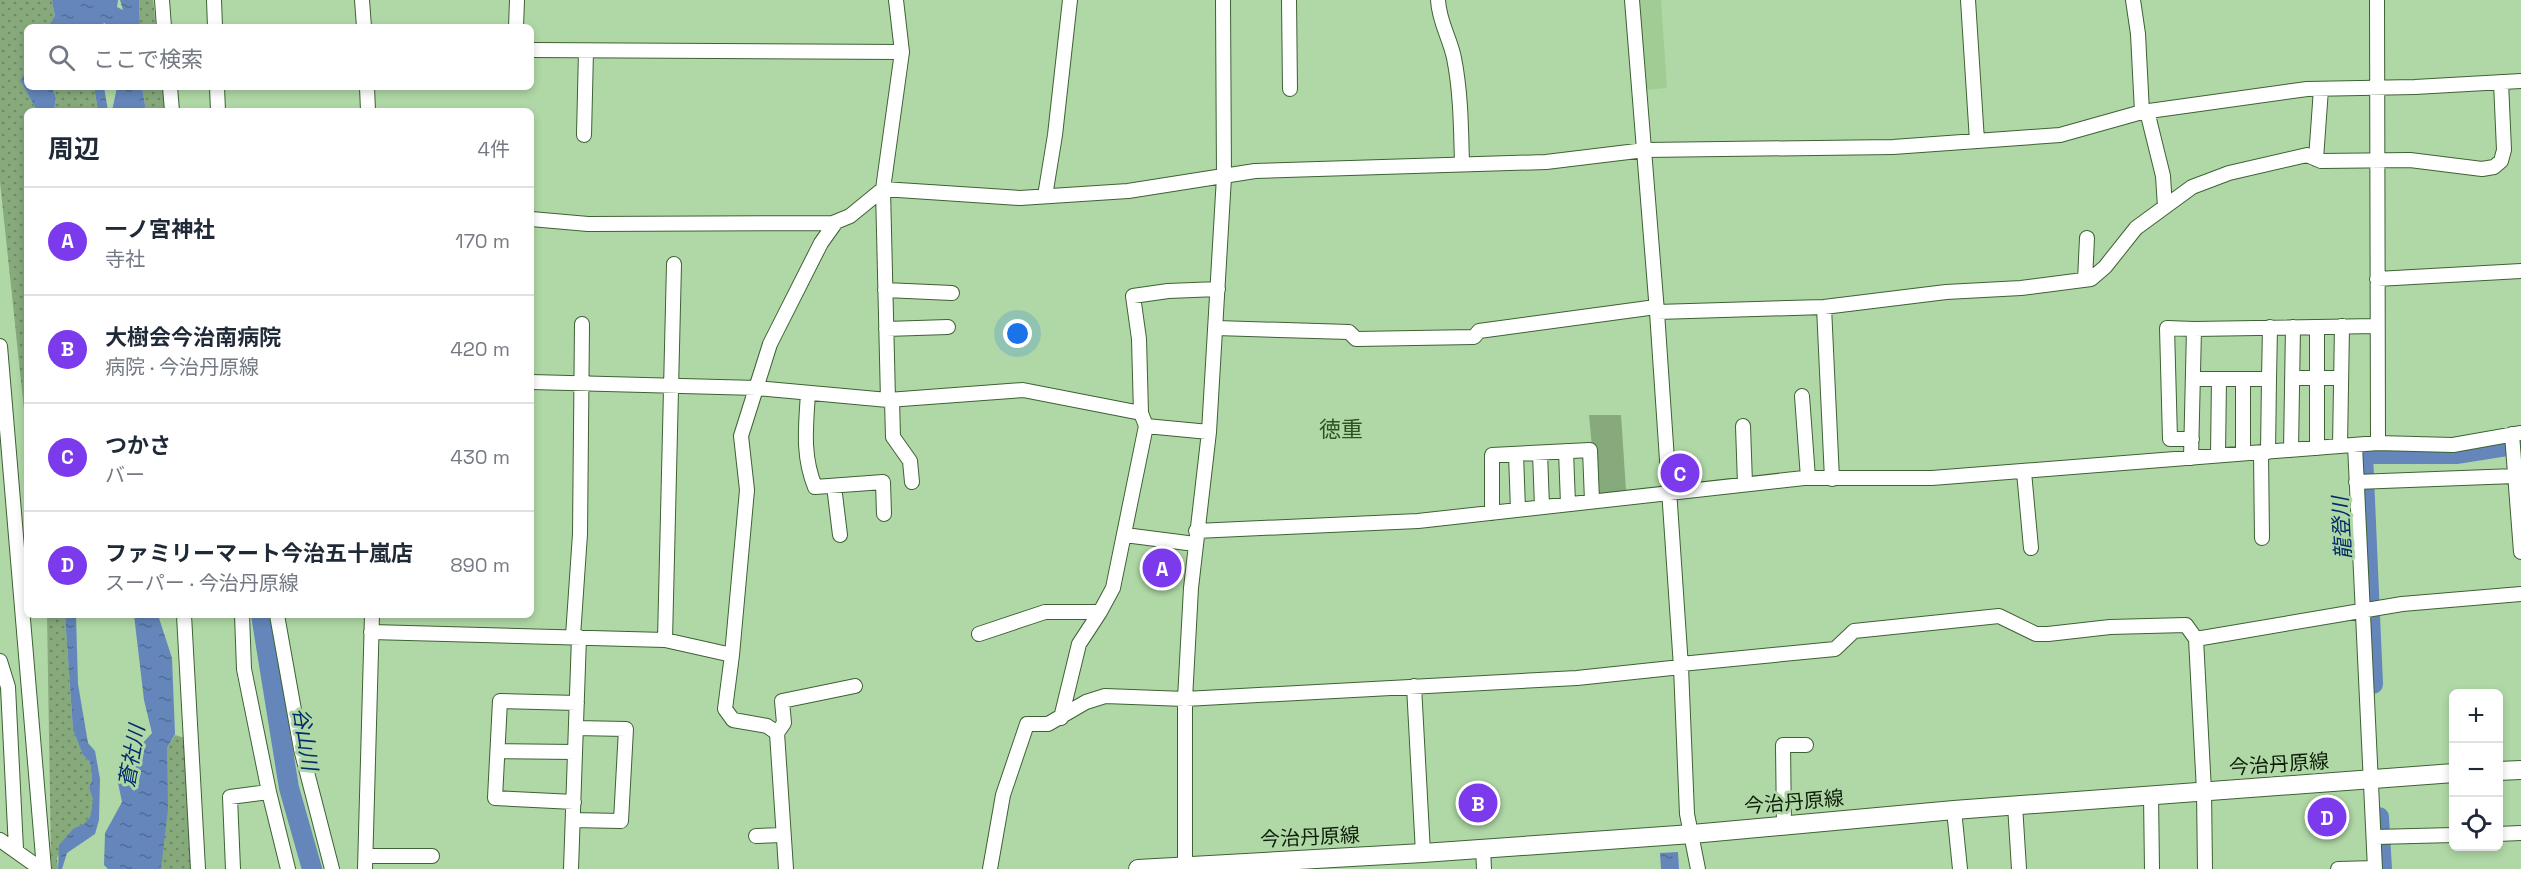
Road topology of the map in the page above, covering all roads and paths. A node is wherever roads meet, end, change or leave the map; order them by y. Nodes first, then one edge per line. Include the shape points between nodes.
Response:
1 (162, 0) edge
2 (214, 0) edge
3 (362, 0) edge
4 (517, 0) edge
5 (896, 0) edge
6 (1070, 0) edge
7 (1223, 0) edge
8 (1289, 0) edge
9 (1438, 0) edge
10 (1632, 0) edge
11 (1968, 0) edge
12 (2133, 0) edge
13 (2377, 0) edge
14 (164, 24) edge
15 (215, 24) edge
16 (364, 24) edge
17 (516, 24) edge
18 (534, 50) edge
19 (586, 51) junction
20 (902, 52) junction
21 (2521, 81) edge
22 (2501, 82) junction
23 (1290, 89) dead end
24 (2321, 89) junction
25 (2376, 89) junction
26 (170, 90) edge
27 (217, 90) edge
28 (367, 90) edge
29 (172, 108) edge
30 (218, 108) edge
31 (368, 108) edge
32 (2144, 112) junction
33 (584, 135) dead end
34 (1977, 141) junction
35 (1645, 150) junction
36 (2316, 159) junction
37 (2377, 160) junction
38 (1462, 164) junction
39 (1224, 177) junction
40 (883, 189) junction
41 (1044, 196) junction
42 (2165, 207) junction
43 (534, 219) edge
44 (836, 222) junction
45 (2088, 238) dead end
46 (674, 264) dead end
47 (2521, 271) edge
48 (2377, 279) junction
49 (2085, 280) junction
50 (885, 290) junction
51 (1218, 290) junction
52 (952, 293) dead end
53 (1824, 306) junction
54 (1657, 310) junction
55 (582, 324) dead end
56 (2342, 326) junction
57 (2377, 326) junction
58 (948, 327) dead end
59 (2270, 327) junction
60 (2293, 327) junction
61 (2317, 327) junction
62 (1216, 328) junction
63 (2194, 328) junction
64 (886, 329) junction
65 (0, 346) edge
66 (2292, 378) junction
67 (2340, 378) junction
68 (2193, 379) junction
69 (2219, 379) junction
70 (2243, 379) junction
71 (2269, 379) junction
72 (2317, 380) junction
73 (534, 382) edge
74 (581, 383) junction
75 (669, 384) junction
76 (757, 388) junction
77 (2, 390) edge
78 (808, 393) junction
79 (1802, 396) dead end
80 (890, 400) junction
81 (2192, 405) junction
82 (2169, 406) junction
83 (1144, 419) junction
84 (1743, 426) dead end
85 (1209, 432) junction
86 (2516, 434) edge
87 (2192, 439) junction
88 (2378, 443) junction
89 (2355, 445) junction
90 (2340, 446) junction
91 (2317, 448) junction
92 (2291, 450) junction
93 (1566, 451) junction
94 (2265, 452) junction
95 (1540, 453) junction
96 (2243, 453) junction
97 (1516, 454) junction
98 (2218, 455) junction
99 (2191, 458) junction
100 (2024, 472) junction
101 (2515, 476) junction
102 (1808, 478) junction
103 (1832, 479) junction
104 (912, 482) dead end
105 (2356, 482) junction
106 (1745, 484) junction
107 (834, 486) junction
108 (1669, 492) junction
109 (1592, 501) junction
110 (1568, 504) junction
111 (1542, 507) junction
112 (1518, 510) junction
113 (1492, 513) junction
114 (884, 514) dead end
115 (840, 535) dead end
116 (1125, 536) junction
117 (1195, 538) junction
118 (2262, 538) dead end
119 (2031, 548) dead end
120 (2521, 552) edge
121 (2521, 594) edge
122 (2362, 611) junction
123 (1100, 612) junction
124 (184, 618) edge
125 (242, 618) edge
126 (278, 618) edge
127 (372, 618) edge
128 (371, 632) junction
129 (979, 634) dead end
130 (576, 636) junction
131 (2196, 639) junction
132 (665, 640) junction
133 (732, 655) junction
134 (0, 661) edge
135 (1681, 666) junction
136 (855, 686) dead end
137 (1414, 686) junction
138 (1185, 699) junction
139 (577, 703) junction
140 (1061, 718) junction
141 (576, 728) junction
142 (777, 733) junction
143 (1806, 745) dead end
144 (498, 751) junction
145 (575, 752) junction
146 (2521, 770) edge
147 (2503, 771) edge
148 (2449, 773) edge
149 (2370, 780) junction
150 (2204, 791) junction
151 (269, 792) junction
152 (2151, 795) junction
153 (574, 801) junction
154 (2015, 805) junction
155 (1954, 810) junction
156 (573, 820) junction
157 (1784, 826) junction
158 (2521, 833) edge
159 (1692, 834) junction
160 (2503, 834) edge
161 (783, 835) junction
162 (2449, 835) edge
163 (756, 836) dead end
164 (2375, 837) junction
165 (0, 840) edge
166 (1483, 848) junction
167 (16, 849) junction
168 (1423, 853) junction
169 (432, 856) dead end
170 (365, 862) edge
171 (1315, 864) edge
172 (1271, 866) edge
173 (1185, 868) edge
174 (2375, 868) edge
175 (43, 869) edge
176 (198, 869) edge
177 (233, 869) edge
178 (288, 869) edge
179 (332, 869) edge
180 (571, 869) edge
181 (786, 869) edge
182 (990, 869) edge
183 (1138, 869) edge
184 (1484, 869) edge
185 (1698, 869) edge
186 (1960, 869) edge
187 (2019, 869) edge
188 (2152, 869) edge
189 (2205, 869) edge
190 (2338, 869) edge

1 - 14 street
2 - 15 street
3 - 16 street
4 - 17 street
5 - 20 street
6 - 41 street
7 - 39 street
8 - 23 street
9 - 38 street via 1440,21 1452,50 1458,80
10 - 35 street
11 - 34 street
12 - 32 street
13 - 25 street
18 - 19 street
19 - 20 street
19 - 33 street
20 - 40 street
21 - 22 street
22 - 25 street
22 - 37 street via 2504,150 2494,166 2482,169
24 - 25 street
24 - 32 street
24 - 36 street
25 - 37 street
26 - 29 street
27 - 30 street
28 - 31 street
32 - 34 street via 2060,135
32 - 42 street via 2163,176
34 - 35 street via 1893,147
35 - 38 street via 1546,162
35 - 54 street
36 - 37 street
36 - 42 street via 2307,155 2229,173 2192,187
37 - 48 street
38 - 39 street via 1255,171
39 - 41 street via 1128,191
39 - 51 street
40 - 41 street via 1020,198
40 - 44 street via 850,216
40 - 50 street
42 - 49 street via 2136,228 2105,267
43 - 44 street via 588,224
44 - 76 street via 821,243 775,333
45 - 49 street
46 - 75 street
47 - 48 street
48 - 57 street
49 - 53 street
50 - 52 street
50 - 64 street
51 - 62 street
51 - 83 street via 1133,296
53 - 54 street
53 - 103 street
54 - 62 street via 1479,331 1474,337 1356,339 1349,332
54 - 108 street
55 - 74 street
56 - 57 street
56 - 61 street
56 - 67 street
57 - 88 street
58 - 64 street
59 - 60 street
59 - 63 street
59 - 71 street
60 - 61 street
60 - 66 street
61 - 72 street
62 - 85 street
63 - 68 street
63 - 82 street via 2166,328
64 - 80 street
65 - 77 street
66 - 72 street
66 - 92 street
67 - 72 street
67 - 90 street
68 - 69 street
68 - 81 street
69 - 70 street
69 - 98 street
70 - 71 street
70 - 96 street
71 - 94 street
72 - 91 street
73 - 74 street
74 - 75 street
74 - 130 street
75 - 76 street
75 - 132 street
76 - 78 street
76 - 133 street via 741,436 747,490
77 - 175 street
78 - 80 street
78 - 107 street via 804,446 807,468 815,487
79 - 102 street
80 - 83 street via 1023,390
80 - 104 street via 893,437 910,461
81 - 82 street
81 - 87 street
82 - 87 street via 2170,439
83 - 85 street
83 - 116 street
84 - 106 street
85 - 117 street
86 - 88 street via 2452,445
86 - 101 street
87 - 99 street
88 - 89 street
89 - 90 street
89 - 105 street
90 - 91 street
91 - 92 street
92 - 94 street
93 - 95 street
93 - 109 street via 1590,450
93 - 110 street
94 - 96 street
94 - 118 street
95 - 97 street
95 - 111 street
96 - 98 street
97 - 112 street
97 - 113 street via 1492,455
98 - 99 street
99 - 100 street
100 - 103 street
100 - 119 street
101 - 105 street
101 - 120 street
102 - 103 street
102 - 106 street
105 - 122 street
106 - 108 street
107 - 114 street via 883,482
107 - 115 street
108 - 109 street
108 - 135 street
109 - 110 street
110 - 111 street
111 - 112 street
112 - 113 street
113 - 117 street
116 - 117 street
116 - 123 street via 1113,588
117 - 138 street
121 - 122 street
122 - 131 street
122 - 149 street
123 - 129 street via 1045,612
123 - 140 street via 1079,644
124 - 176 street
125 - 151 street via 244,669
126 - 179 street via 301,750
127 - 128 street
128 - 130 street
128 - 170 street
130 - 132 street
130 - 139 street
131 - 135 street via 2186,625 2036,634 1999,616 1854,631 1836,649
131 - 150 street
132 - 133 street
133 - 142 street via 725,709 734,720 767,726
134 - 167 street via 8,687
135 - 137 street via 1577,678
135 - 159 street
136 - 142 street via 782,701 784,723
137 - 138 street
137 - 168 street
138 - 140 street via 1105,696 1086,702
138 - 173 street
139 - 141 street
139 - 144 street via 500,701
140 - 182 street via 1048,724 1027,723 1003,795
141 - 145 street
141 - 156 street via 626,729 621,821
142 - 161 street
143 - 157 street via 1783,745
144 - 145 street
144 - 153 street via 497,800
145 - 153 street
146 - 147 main road
148 - 149 main road, 今治丹原線
149 - 150 main road, 今治丹原線
149 - 164 street
150 - 152 main road, 今治丹原線
150 - 189 street
151 - 177 street via 230,797
151 - 178 street
152 - 154 main road, 今治丹原線
152 - 188 street
153 - 156 street
154 - 155 main road, 今治丹原線
154 - 187 street
155 - 157 main road, 今治丹原線
155 - 186 street
156 - 180 street
157 - 159 main road, 今治丹原線
158 - 160 street
159 - 166 main road, 今治丹原線
159 - 185 street
161 - 163 street
161 - 181 street
162 - 164 street
164 - 174 street
165 - 167 street
166 - 168 main road, 今治丹原線
166 - 184 street
167 - 175 street
168 - 171 main road, 今治丹原線
169 - 170 street
171 - 172 main road, 今治丹原線
172 - 173 main road, 今治丹原線
173 - 183 main road, 今治丹原線
174 - 190 street

